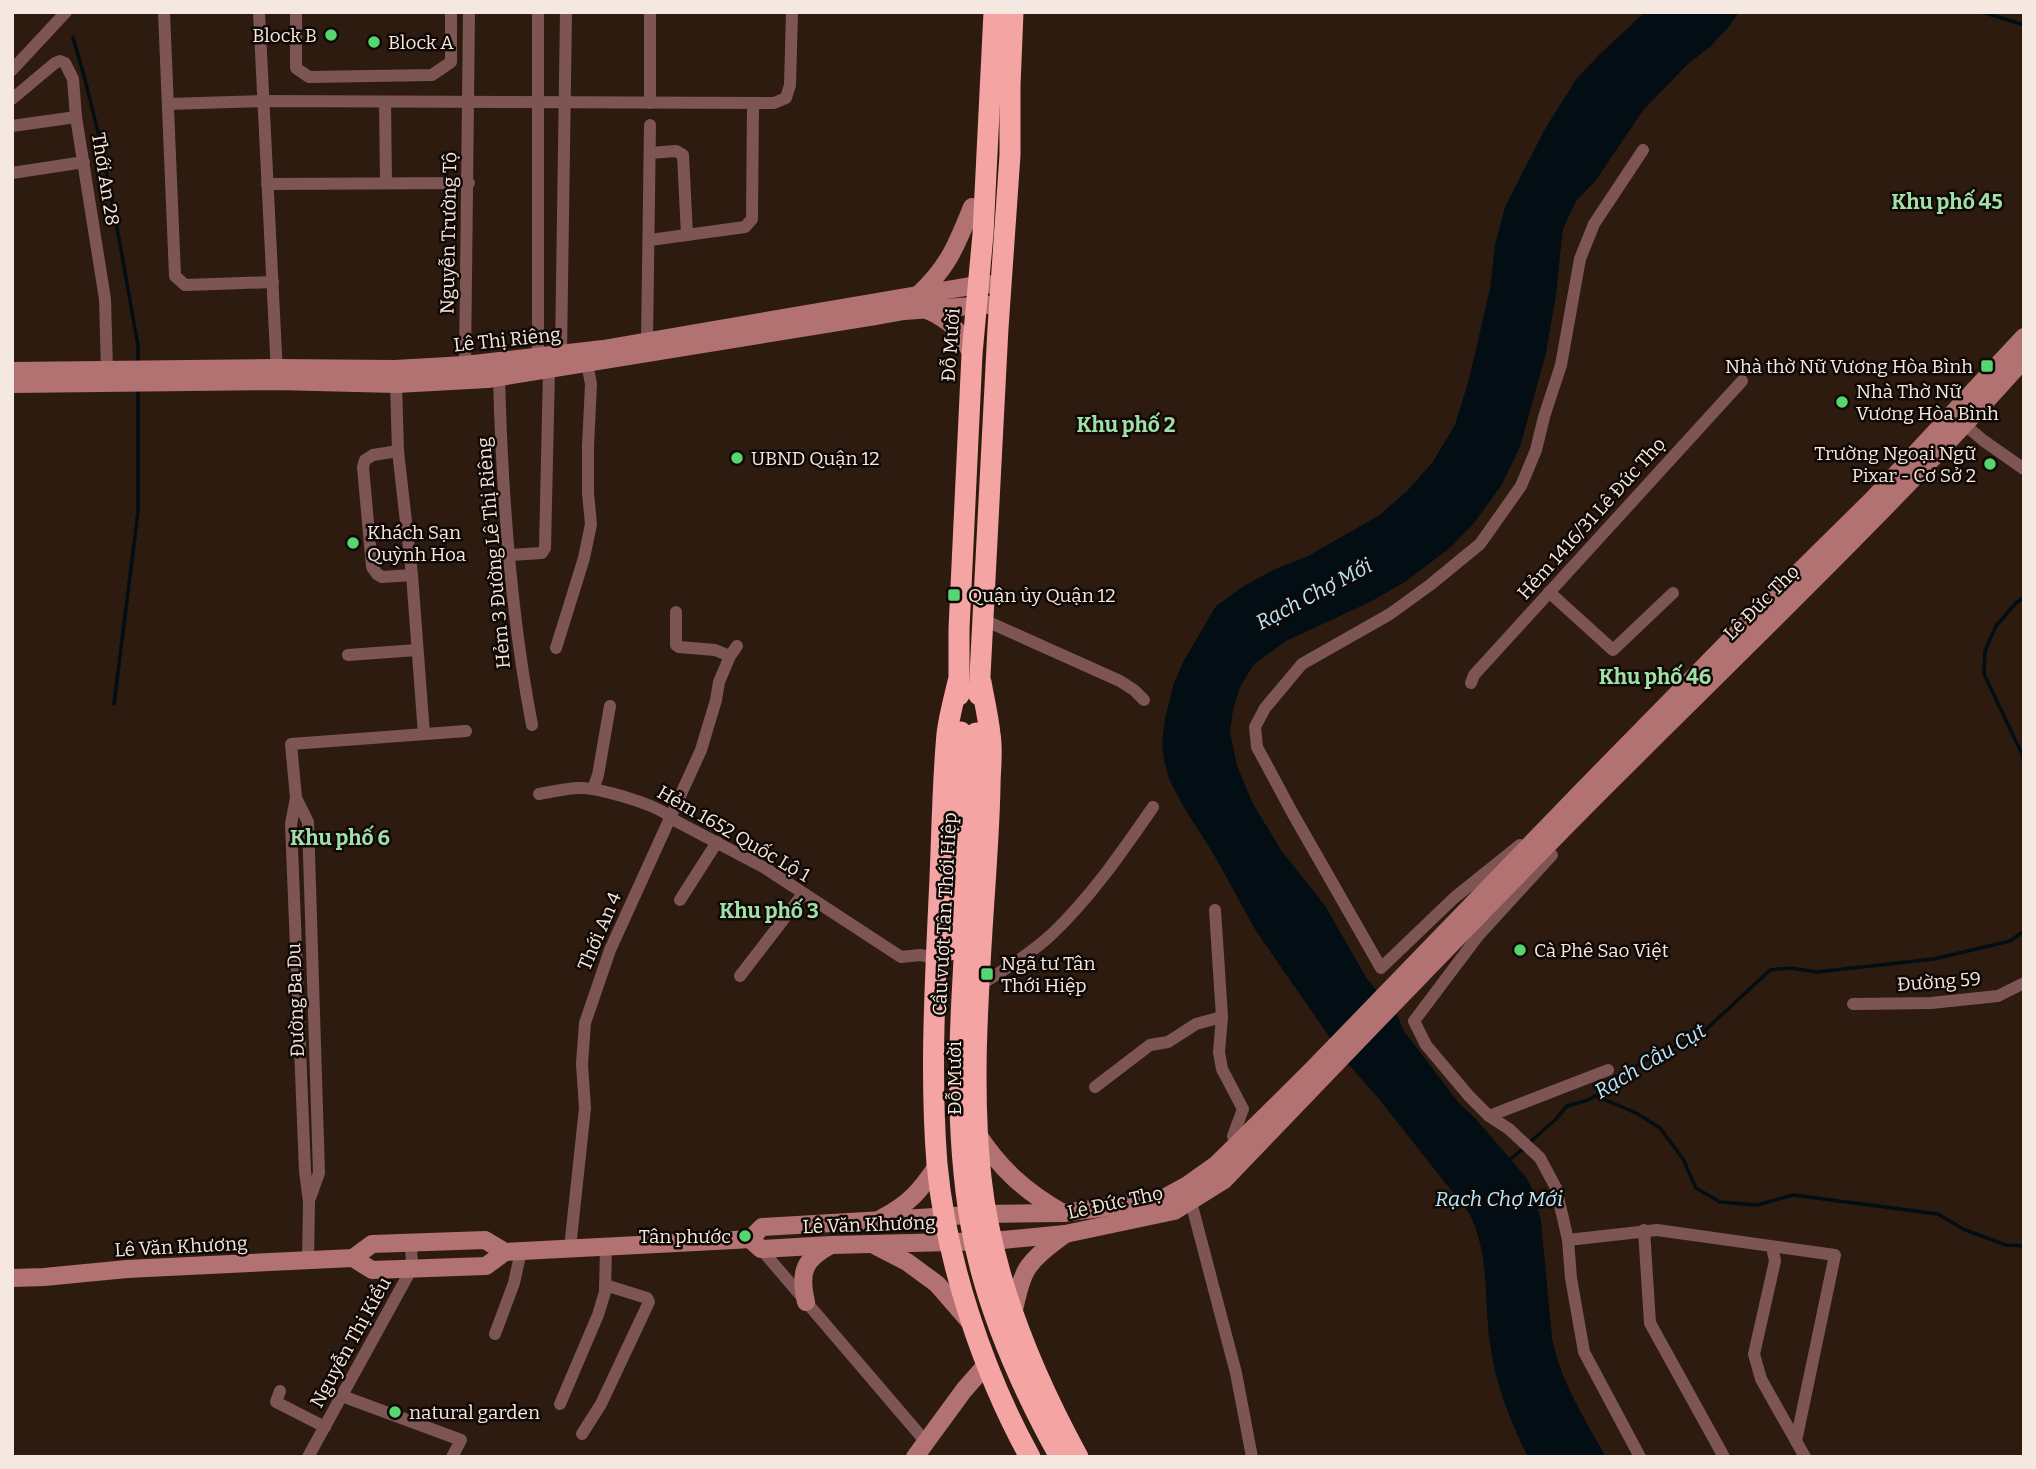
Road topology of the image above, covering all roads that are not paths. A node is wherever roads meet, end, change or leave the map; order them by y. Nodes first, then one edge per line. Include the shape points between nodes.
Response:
1 (66, 12) edge
2 (164, 12) edge
3 (259, 12) edge
4 (296, 12) edge
5 (451, 12) edge
6 (469, 12) edge
7 (538, 12) edge
8 (566, 12) edge
9 (650, 12) edge
10 (792, 12) edge
11 (982, 12) edge
12 (994, 12) edge
13 (1013, 12) edge
14 (1027, 12) edge
15 (12, 70) edge
16 (12, 99) edge
17 (262, 102) junction
18 (385, 102) junction
19 (469, 102) junction
20 (538, 102) junction
21 (565, 102) junction
22 (650, 103) junction
23 (168, 104) junction
24 (753, 104) junction
25 (76, 117) junction
26 (12, 125) edge
27 (650, 125) dead end
28 (1643, 150) dead end
29 (650, 153) junction
30 (1010, 155) junction
31 (84, 162) junction
32 (12, 173) edge
33 (386, 183) junction
34 (469, 183) junction
35 (267, 184) junction
36 (972, 207) junction
37 (983, 233) junction
38 (687, 235) junction
39 (650, 240) junction
40 (273, 282) junction
41 (976, 295) junction
42 (1000, 301) junction
43 (923, 303) junction
44 (2024, 337) edge
45 (648, 341) junction
46 (561, 354) junction
47 (972, 354) junction
48 (2024, 359) edge
49 (543, 363) junction
50 (587, 363) junction
51 (466, 365) junction
52 (12, 371) edge
53 (116, 374) junction
54 (277, 374) junction
55 (499, 377) junction
56 (1742, 381) dead end
57 (12, 384) edge
58 (396, 384) junction
59 (1957, 422) junction
60 (398, 451) junction
61 (2024, 469) edge
62 (510, 555) junction
63 (412, 575) junction
64 (1549, 592) junction
65 (1673, 593) dead end
66 (676, 612) dead end
67 (984, 620) junction
68 (1756, 626) junction
69 (556, 648) dead end
70 (417, 650) junction
71 (348, 655) dead end
72 (958, 682) junction
73 (981, 682) junction
74 (1471, 683) dead end
75 (1144, 700) dead end
76 (610, 706) dead end
77 (532, 725) dead end
78 (466, 731) dead end
79 (968, 732) junction
80 (424, 734) junction
81 (593, 789) junction
82 (539, 794) dead end
83 (296, 798) junction
84 (1153, 807) dead end
85 (671, 819) junction
86 (717, 842) junction
87 (1533, 842) junction
88 (1552, 855) dead end
89 (803, 894) junction
90 (680, 900) dead end
91 (1215, 910) dead end
92 (937, 958) junction
93 (313, 968) junction
94 (297, 973) junction
95 (740, 976) dead end
96 (2024, 983) edge
97 (979, 985) junction
98 (1402, 985) junction
99 (1853, 1004) dead end
100 (1222, 1017) junction
101 (1608, 1070) dead end
102 (1317, 1074) junction
103 (1095, 1087) dead end
104 (1489, 1116) junction
105 (977, 1132) junction
106 (1236, 1146) junction
107 (938, 1173) junction
108 (981, 1176) junction
109 (1188, 1194) junction
110 (309, 1202) junction
111 (1063, 1213) junction
112 (987, 1214) junction
113 (945, 1216) junction
114 (877, 1220) junction
115 (1644, 1230) junction
116 (1065, 1234) junction
117 (1568, 1240) junction
118 (992, 1241) junction
119 (411, 1242) junction
120 (951, 1242) junction
121 (756, 1244) junction
122 (873, 1244) junction
123 (831, 1245) junction
124 (606, 1247) junction
125 (1772, 1247) junction
126 (570, 1248) junction
127 (513, 1252) junction
128 (353, 1258) junction
129 (308, 1261) junction
130 (412, 1268) junction
131 (1000, 1269) junction
132 (12, 1278) edge
133 (959, 1278) junction
134 (605, 1285) junction
135 (806, 1302) junction
136 (1013, 1313) junction
137 (971, 1322) junction
138 (495, 1334) dead end
139 (986, 1364) junction
140 (279, 1391) dead end
141 (342, 1396) junction
142 (561, 1404) dead end
143 (325, 1427) junction
144 (582, 1434) dead end
145 (925, 1441) junction
146 (1796, 1441) junction
147 (308, 1457) edge
148 (453, 1457) edge
149 (915, 1457) edge
150 (1030, 1457) edge
151 (1045, 1457) edge
152 (1060, 1457) edge
153 (1079, 1457) edge
154 (1252, 1457) edge
155 (1640, 1457) edge
156 (1724, 1457) edge
157 (1805, 1457) edge

1 - 15 street
2 - 23 street
3 - 17 street
4 - 5 street via 296,68 309,77 432,75 451,62
6 - 19 street, Nguyễn Trường Tộ
7 - 20 street
8 - 21 street
9 - 22 street
10 - 24 street via 786,98
11 - 36 highway
12 - 37 highway, Đỗ Mười
13 - 30 highway, Đỗ Mười
14 - 30 highway, Đỗ Mười via 1024,83
16 - 25 street, Thới An 28 via 60,61 73,79
17 - 18 street
17 - 23 street
17 - 35 street
18 - 19 street
18 - 33 street
19 - 20 street
19 - 34 street, Nguyễn Trường Tộ
20 - 21 street
20 - 49 street
21 - 22 street
21 - 46 street
22 - 24 street
23 - 40 street via 175,276 185,285
24 - 38 street via 752,219 745,227
25 - 26 street
25 - 31 street, Thới An 28
27 - 29 street
28 - 87 street, Lê Đức Thọ via 1594,224 1580,259 1561,365 1521,486 1480,544 1390,614 1302,664 1255,727 1257,747 1381,968 1454,898 1522,843
29 - 38 street via 676,151 683,155
29 - 39 street
30 - 42 highway, Đỗ Mười
31 - 32 street
31 - 53 street, Thới An 28
33 - 34 street
33 - 35 street
34 - 51 street, Nguyễn Trường Tộ
35 - 40 street
36 - 37 highway
36 - 43 main road via 952,256
37 - 41 highway, Đỗ Mười
38 - 39 street
39 - 45 street
40 - 54 street
41 - 42 main road, Lê Thị Riêng
41 - 43 main road, Lê Thị Riêng
41 - 47 highway, Đỗ Mười
42 - 67 highway, Đỗ Mười
43 - 45 main road, Lê Thị Riêng
43 - 47 main road via 959,331
43 - 50 main road, Lê Thị Riêng via 875,316
44 - 59 main road, Lê Đức Thọ
45 - 46 main road, Lê Thị Riêng
46 - 49 main road, Lê Thị Riêng
47 - 72 highway, Đỗ Mười
48 - 59 main road, Lê Đức Thọ
49 - 50 main road, Lê Thị Riêng
49 - 51 main road, Lê Thị Riêng
49 - 55 main road, Lê Thị Riêng
49 - 62 street via 545,548 542,553
50 - 69 street via 591,524
51 - 54 main road, Lê Thị Riêng
52 - 53 main road, Lê Thị Riêng
53 - 54 main road, Lê Thị Riêng
53 - 57 main road, Lê Thị Riêng
54 - 58 main road, Lê Thị Riêng
55 - 58 main road, Lê Thị Riêng
55 - 62 street, Hẻm 3 Đường Lê Thị Riêng
56 - 64 street, Hẻm 1416/31 Lê Đức Thọ
58 - 60 street
59 - 61 street
59 - 68 main road, Lê Đức Thọ
60 - 63 street
60 - 63 street via 373,454 363,467 371,560 382,577
62 - 77 street, Hẻm 3 Đường Lê Thị Riêng
63 - 70 street
64 - 65 street via 1612,650
64 - 74 street, Hẻm 1416/31 Lê Đức Thọ
66 - 85 street, Thới An 4 via 676,645 733,651 719,682 701,750
67 - 73 highway, Đỗ Mười
67 - 75 street via 1120,681
68 - 87 main road, Lê Đức Thọ
68 - 98 main road, Lê Đức Thọ
70 - 71 street
70 - 80 street
72 - 79 highway, Đỗ Mười
72 - 92 highway, Đỗ Mười via 947,732
73 - 79 highway, Đỗ Mười
73 - 97 highway, Đỗ Mười via 991,736
76 - 81 street
78 - 80 street
79 - 151 highway, Cầu vượt Tân Thới Hiệp, bridge via 946,1070 952,1186 960,1238 981,1313 1011,1390
79 - 152 highway, Cầu vượt Tân Thới Hiệp, bridge via 959,1109 965,1184 991,1303 1021,1380
80 - 83 street, Đường Ba Du via 291,744
81 - 82 street, Hẻm 1652 Quốc Lộ 1
81 - 85 street, Hẻm 1652 Quốc Lộ 1 via 641,802
83 - 93 street, Đường Ba Du via 308,822
83 - 94 street, Đường Ba Du via 291,824
84 - 97 street via 1108,871 1051,935
85 - 86 street, Hẻm 1652 Quốc Lộ 1
85 - 126 street, Thới An 4 via 610,950 585,1023 585,1108
86 - 89 street, Hẻm 1652 Quốc Lộ 1
86 - 90 street
87 - 98 main road, Lê Đức Thọ
88 - 104 street via 1478,936 1414,1021 1426,1045
89 - 92 street, Hẻm 1652 Quốc Lộ 1 via 901,957
89 - 95 street
91 - 100 street
92 - 107 highway, Đỗ Mười via 934,1107
93 - 94 street
93 - 110 street, Đường Ba Du via 319,1173
94 - 110 street, Đường Ba Du
96 - 99 street, Đường 59 via 1998,996
97 - 105 highway, Đỗ Mười
98 - 102 main road
100 - 103 street via 1196,1024 1163,1044 1150,1045
100 - 106 street via 1222,1069 1243,1109 1233,1136
101 - 104 street
102 - 106 main road, Lê Đức Thọ
102 - 109 main road, Lê Đức Thọ via 1224,1180
104 - 117 street via 1540,1158 1556,1188
105 - 108 highway, Đỗ Mười
105 - 111 main road via 1008,1174
106 - 109 main road, Lê Đức Thọ
107 - 108 highway
107 - 113 highway, Đỗ Mười
107 - 114 main road via 900,1209
108 - 112 highway, Đỗ Mười
109 - 111 main road, Lê Đức Thọ
109 - 116 main road, Lê Đức Thọ via 1174,1211
109 - 154 street via 1236,1373
110 - 129 street, Đường Ba Du
111 - 112 main road, Lê Đức Thọ
112 - 113 main road, Lê Văn Khương
112 - 118 highway, Đỗ Mười
113 - 114 main road, Lê Văn Khương
113 - 120 highway, Đỗ Mười
114 - 121 main road, Lê Văn Khương via 762,1227
115 - 117 street
115 - 125 street
115 - 156 street via 1650,1323
116 - 118 main road, Lê Đức Thọ
116 - 136 main road via 1027,1269
117 - 155 street via 1584,1352
118 - 120 main road, Lê Văn Khương
118 - 131 highway, Đỗ Mười
119 - 127 main road, Lê Văn Khương via 485,1240
119 - 128 main road, Lê Văn Khương via 372,1244
119 - 130 street, Nguyễn Thị Kiểu
120 - 122 main road, Lê Văn Khương
120 - 133 highway, Đỗ Mười
121 - 123 main road, Lê Văn Khương
121 - 124 main road, Lê Văn Khương
121 - 135 street
122 - 123 main road, Lê Văn Khương
122 - 137 main road via 937,1284
123 - 135 main road via 806,1265 802,1286
124 - 126 main road, Lê Văn Khương
124 - 134 street
125 - 146 street via 1775,1261 1754,1354 1760,1379
125 - 146 street via 1835,1255
126 - 127 main road, Lê Văn Khương
127 - 130 main road, Lê Văn Khương via 486,1266
127 - 138 street via 514,1283
128 - 129 main road, Lê Văn Khương
128 - 130 main road, Lê Văn Khương via 372,1270
129 - 132 main road, Lê Văn Khương
130 - 141 street, Nguyễn Thị Kiểu
131 - 133 highway
131 - 136 highway, Đỗ Mười
133 - 137 highway, Đỗ Mười
134 - 142 street via 598,1315
134 - 144 street via 649,1302 601,1405
135 - 145 street
136 - 153 highway, Đỗ Mười via 1039,1380
137 - 139 highway, Đỗ Mười
139 - 145 main road
139 - 150 highway, Đỗ Mười
140 - 143 street via 276,1402
141 - 143 street, Nguyễn Thị Kiểu
141 - 148 street via 461,1440
143 - 147 street, Nguyễn Thị Kiểu
145 - 149 main road
146 - 157 street

